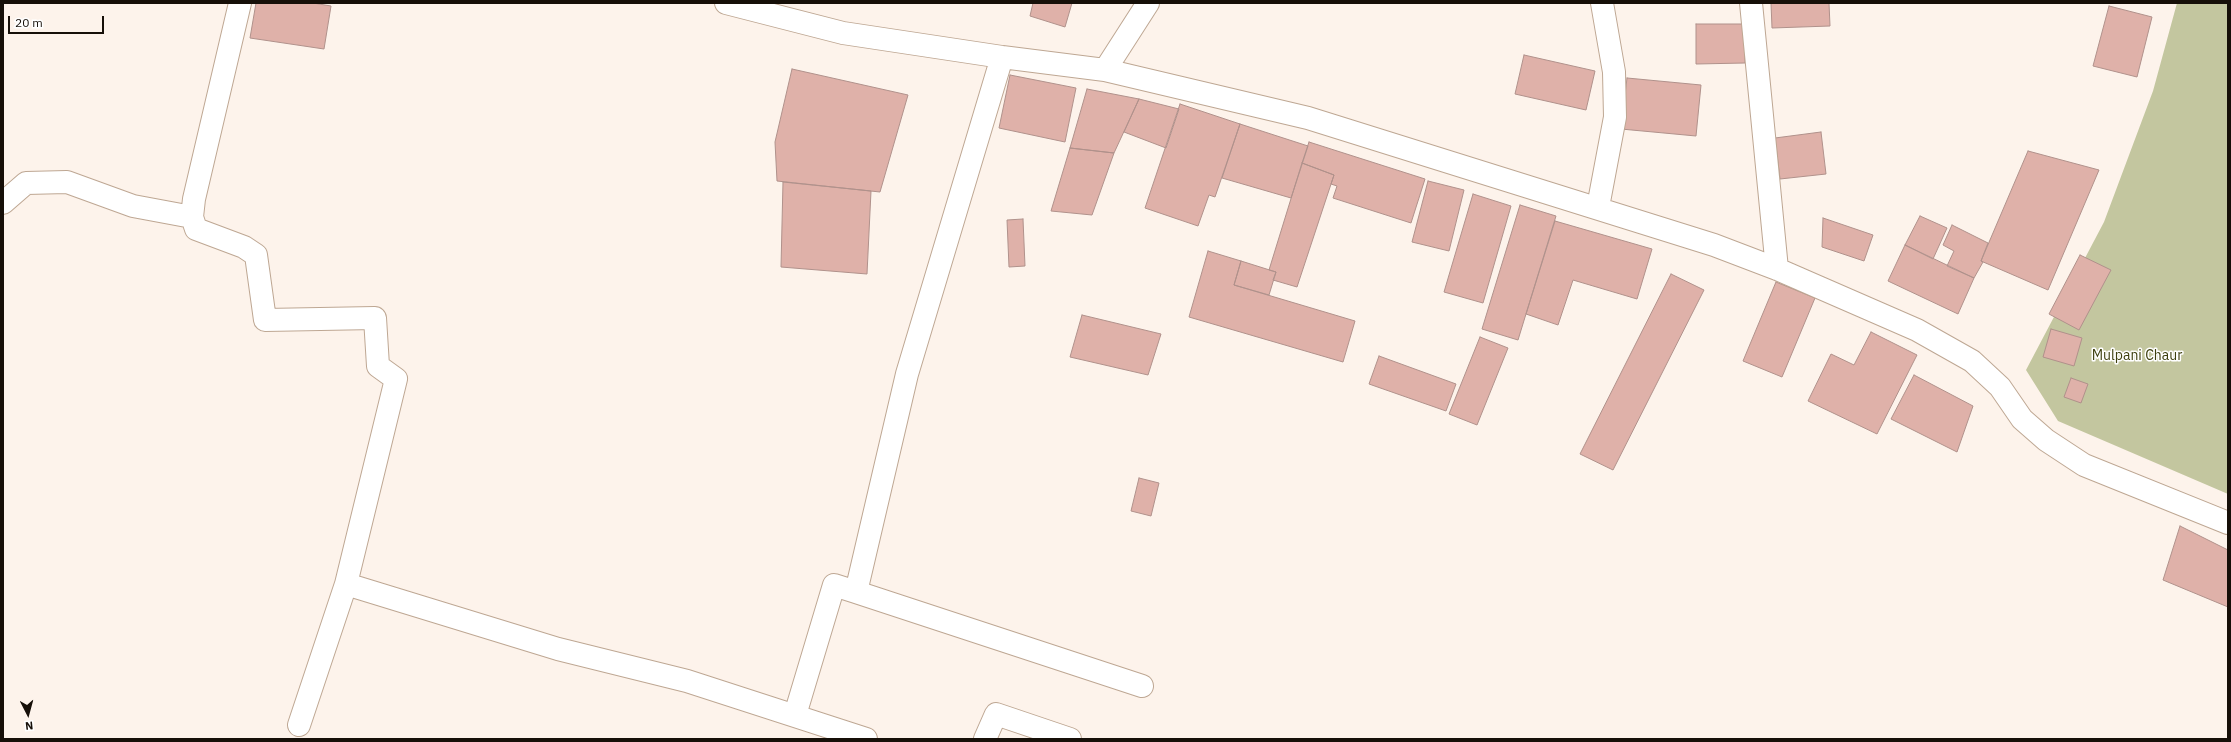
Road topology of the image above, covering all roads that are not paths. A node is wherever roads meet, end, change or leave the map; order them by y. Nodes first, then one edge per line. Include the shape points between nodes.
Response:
1 (240, 3) edge
2 (726, 3) edge
3 (1148, 3) edge
4 (1602, 3) edge
5 (1752, 3) edge
6 (1002, 57) junction
7 (1105, 70) junction
8 (3, 203) edge
9 (1598, 207) junction
10 (192, 216) junction
11 (1777, 269) junction
12 (2228, 523) edge
13 (346, 584) junction
14 (856, 592) junction
15 (1142, 686) dead end
16 (795, 714) junction
17 (299, 725) dead end
18 (866, 739) edge
19 (985, 739) edge
20 (1070, 739) edge

1 - 10 street
2 - 6 street via 843,33
3 - 7 street
4 - 9 street via 1614,72 1615,117
5 - 11 street
6 - 7 street
6 - 14 street via 907,374
7 - 9 street via 1308,118
8 - 10 street via 26,183 67,182 133,206
9 - 11 street via 1714,245
10 - 13 street via 196,230 244,247 256,255 265,320 375,318 378,366 396,379
11 - 12 street via 1916,330 1972,361 2000,387 2022,419 2046,440 2084,465
13 - 16 street via 558,649 687,681
13 - 17 street
14 - 15 street
14 - 16 street via 834,585
16 - 18 street
19 - 20 street via 996,714

